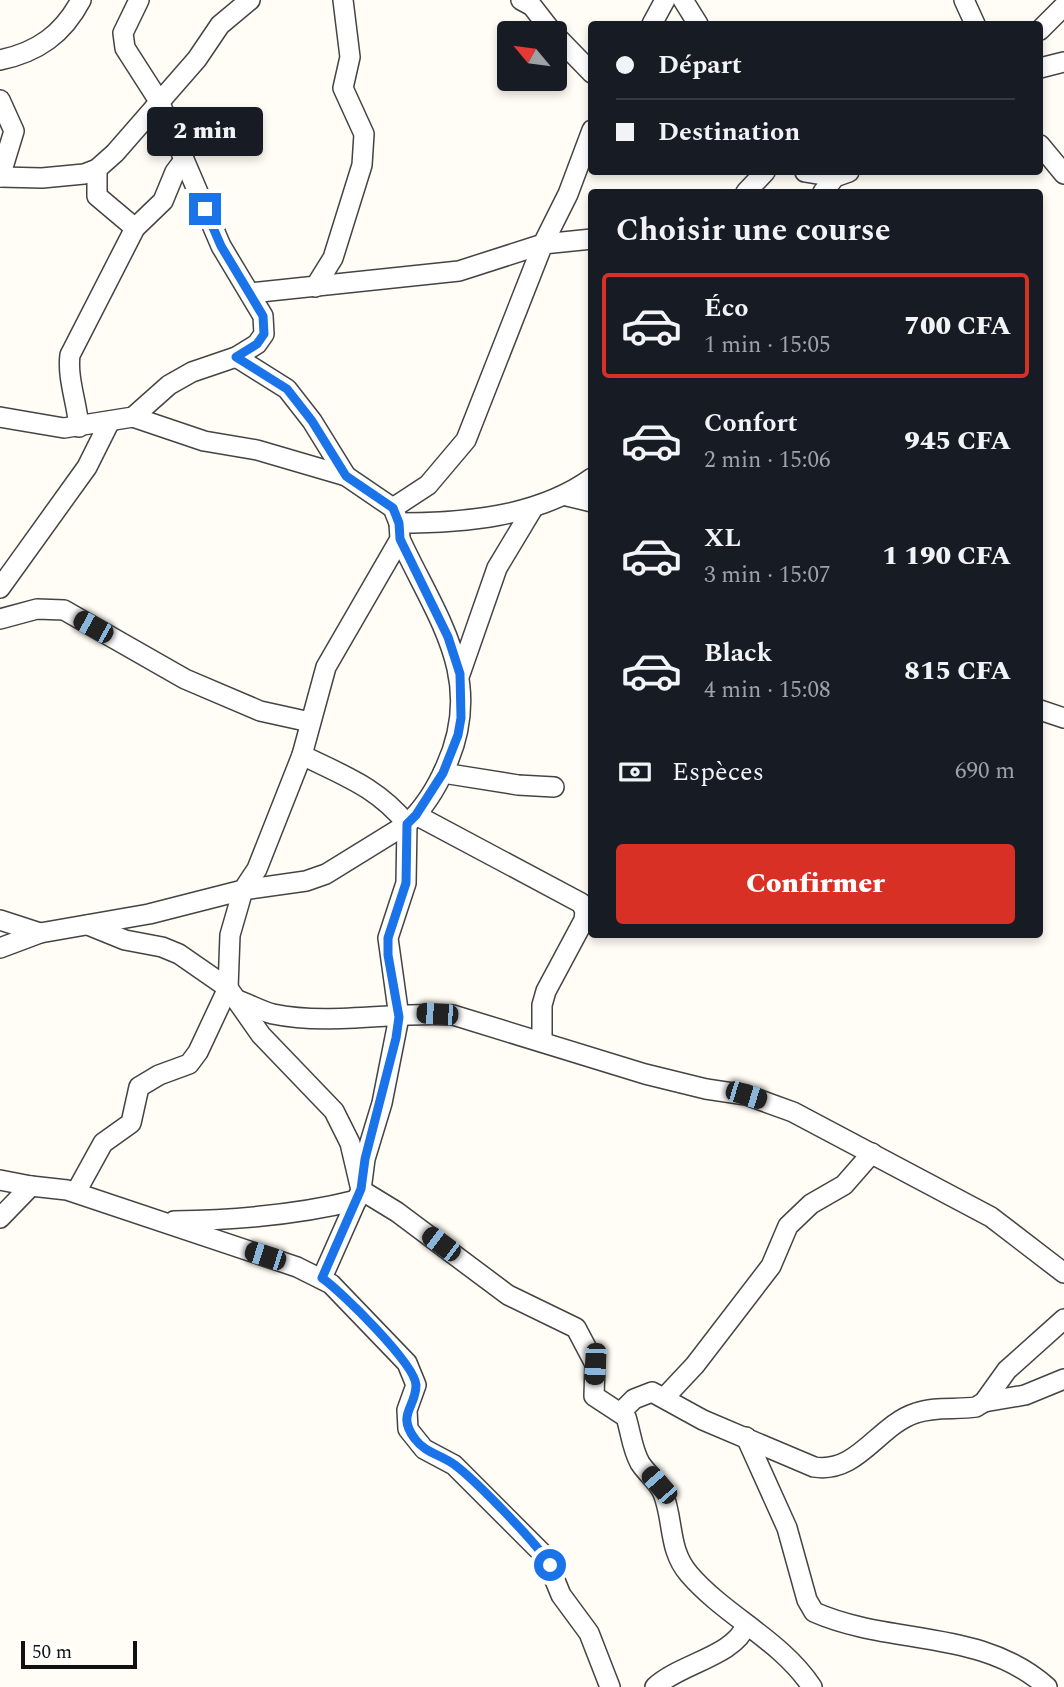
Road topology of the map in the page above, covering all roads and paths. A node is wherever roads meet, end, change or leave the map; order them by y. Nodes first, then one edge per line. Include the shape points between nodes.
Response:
1 (81, 0) edge
2 (139, 0) edge
3 (250, 0) edge
4 (344, 0) edge
5 (665, 0) edge
6 (683, 0) edge
7 (964, 0) edge
8 (529, 2) edge
9 (1064, 6) edge
10 (544, 21) edge
11 (654, 21) edge
12 (696, 21) edge
13 (974, 21) edge
14 (1043, 27) edge
15 (567, 47) edge
16 (0, 60) edge
17 (1064, 62) edge
18 (1043, 67) edge
19 (588, 68) edge
20 (0, 100) edge
21 (159, 101) junction
22 (588, 141) edge
23 (1043, 149) edge
24 (184, 160) junction
25 (97, 169) junction
26 (1064, 174) edge
27 (762, 175) edge
28 (816, 175) edge
29 (0, 177) edge
30 (835, 180) edge
31 (749, 189) edge
32 (135, 228) junction
33 (588, 239) edge
34 (543, 244) junction
35 (315, 287) junction
36 (250, 293) junction
37 (236, 357) junction
38 (0, 417) edge
39 (133, 418) junction
40 (110, 421) junction
41 (79, 427) junction
42 (346, 476) junction
43 (588, 481) edge
44 (567, 496) junction
45 (588, 501) edge
46 (533, 508) junction
47 (397, 523) junction
48 (0, 588) edge
49 (0, 619) edge
50 (460, 674) junction
51 (1043, 711) edge
52 (1064, 718) edge
53 (310, 723) junction
54 (302, 755) junction
55 (443, 773) junction
56 (554, 787) dead end
57 (412, 819) junction
58 (243, 890) junction
59 (0, 920) edge
60 (88, 924) junction
61 (40, 933) junction
62 (0, 948) edge
63 (233, 994) junction
64 (399, 1017) junction
65 (542, 1041) junction
66 (872, 1153) junction
67 (0, 1180) edge
68 (31, 1186) junction
69 (76, 1192) junction
70 (359, 1195) junction
71 (0, 1218) edge
72 (156, 1222) junction
73 (1064, 1273) edge
74 (322, 1278) junction
75 (1064, 1319) edge
76 (1064, 1379) edge
77 (665, 1397) junction
78 (984, 1402) junction
79 (621, 1412) junction
80 (746, 1437) junction
81 (746, 1625) junction
82 (610, 1687) edge
83 (655, 1687) edge
84 (812, 1687) edge
85 (1046, 1687) edge

1 - 16 street via 60,32 17,56
2 - 21 street via 122,41
3 - 21 street via 220,25 197,60
4 - 35 street via 351,57 343,88 364,134 362,165 332,258
5 - 11 street
6 - 12 street
7 - 13 street
8 - 10 street
9 - 14 street
15 - 19 street
17 - 18 street
20 - 29 street via 14,131
21 - 24 street
21 - 25 street
22 - 34 street
23 - 26 street
24 - 32 street via 163,201
24 - 36 street via 221,246
25 - 29 street via 42,178
25 - 32 street via 97,195
27 - 31 street
28 - 30 street
32 - 41 street via 70,355
33 - 34 street
34 - 35 street via 460,271
34 - 47 street via 466,440
35 - 36 street
36 - 37 street via 263,316 264,334
37 - 39 street via 169,385
37 - 42 street via 287,389
38 - 41 street
39 - 40 street
39 - 42 street
40 - 41 street
40 - 48 street via 87,467
42 - 47 street
43 - 44 street
44 - 45 street
44 - 46 street
46 - 47 street via 442,523
46 - 50 street via 497,569
47 - 50 street
47 - 53 street via 326,667
49 - 53 street via 37,608 64,610 185,679 260,711
50 - 55 street via 458,735
51 - 52 street
53 - 54 street
54 - 57 street via 375,791
54 - 58 street via 257,869
55 - 56 street
55 - 57 street
57 - 58 street via 326,874
57 - 64 street via 406,883 388,938
57 - 65 street via 581,903 584,920 542,1005
58 - 60 street
58 - 63 street via 230,935
59 - 61 street
60 - 61 street
60 - 63 street via 125,940 179,954
61 - 62 street
63 - 64 street via 269,1013 294,1017
63 - 69 street via 193,1059 139,1087 131,1123 103,1143
63 - 70 street via 261,1035 334,1111 350,1143
64 - 65 street via 453,1015
64 - 70 street
65 - 66 street via 645,1074 769,1102
66 - 73 street via 991,1217
66 - 77 street via 844,1185 811,1204 788,1226 771,1266
67 - 68 street
68 - 69 street
68 - 71 street
69 - 72 street
70 - 72 street via 323,1209
70 - 74 street
70 - 79 street via 397,1212 508,1296 576,1328 595,1364 594,1396
72 - 74 street
74 - 82 street via 386,1339 414,1374 415,1392 406,1419 417,1443 454,1465 545,1556 561,1595 589,1633
75 - 78 street via 1007,1370
76 - 78 street via 1025,1395
77 - 79 street via 645,1393
77 - 80 street via 703,1420
78 - 80 street via 976,1407 918,1412 855,1458 824,1469
79 - 81 street via 641,1465 663,1493 681,1562
80 - 85 street via 787,1528 814,1612 851,1625 991,1653 1026,1668
81 - 83 street via 732,1644
81 - 84 street via 780,1651

